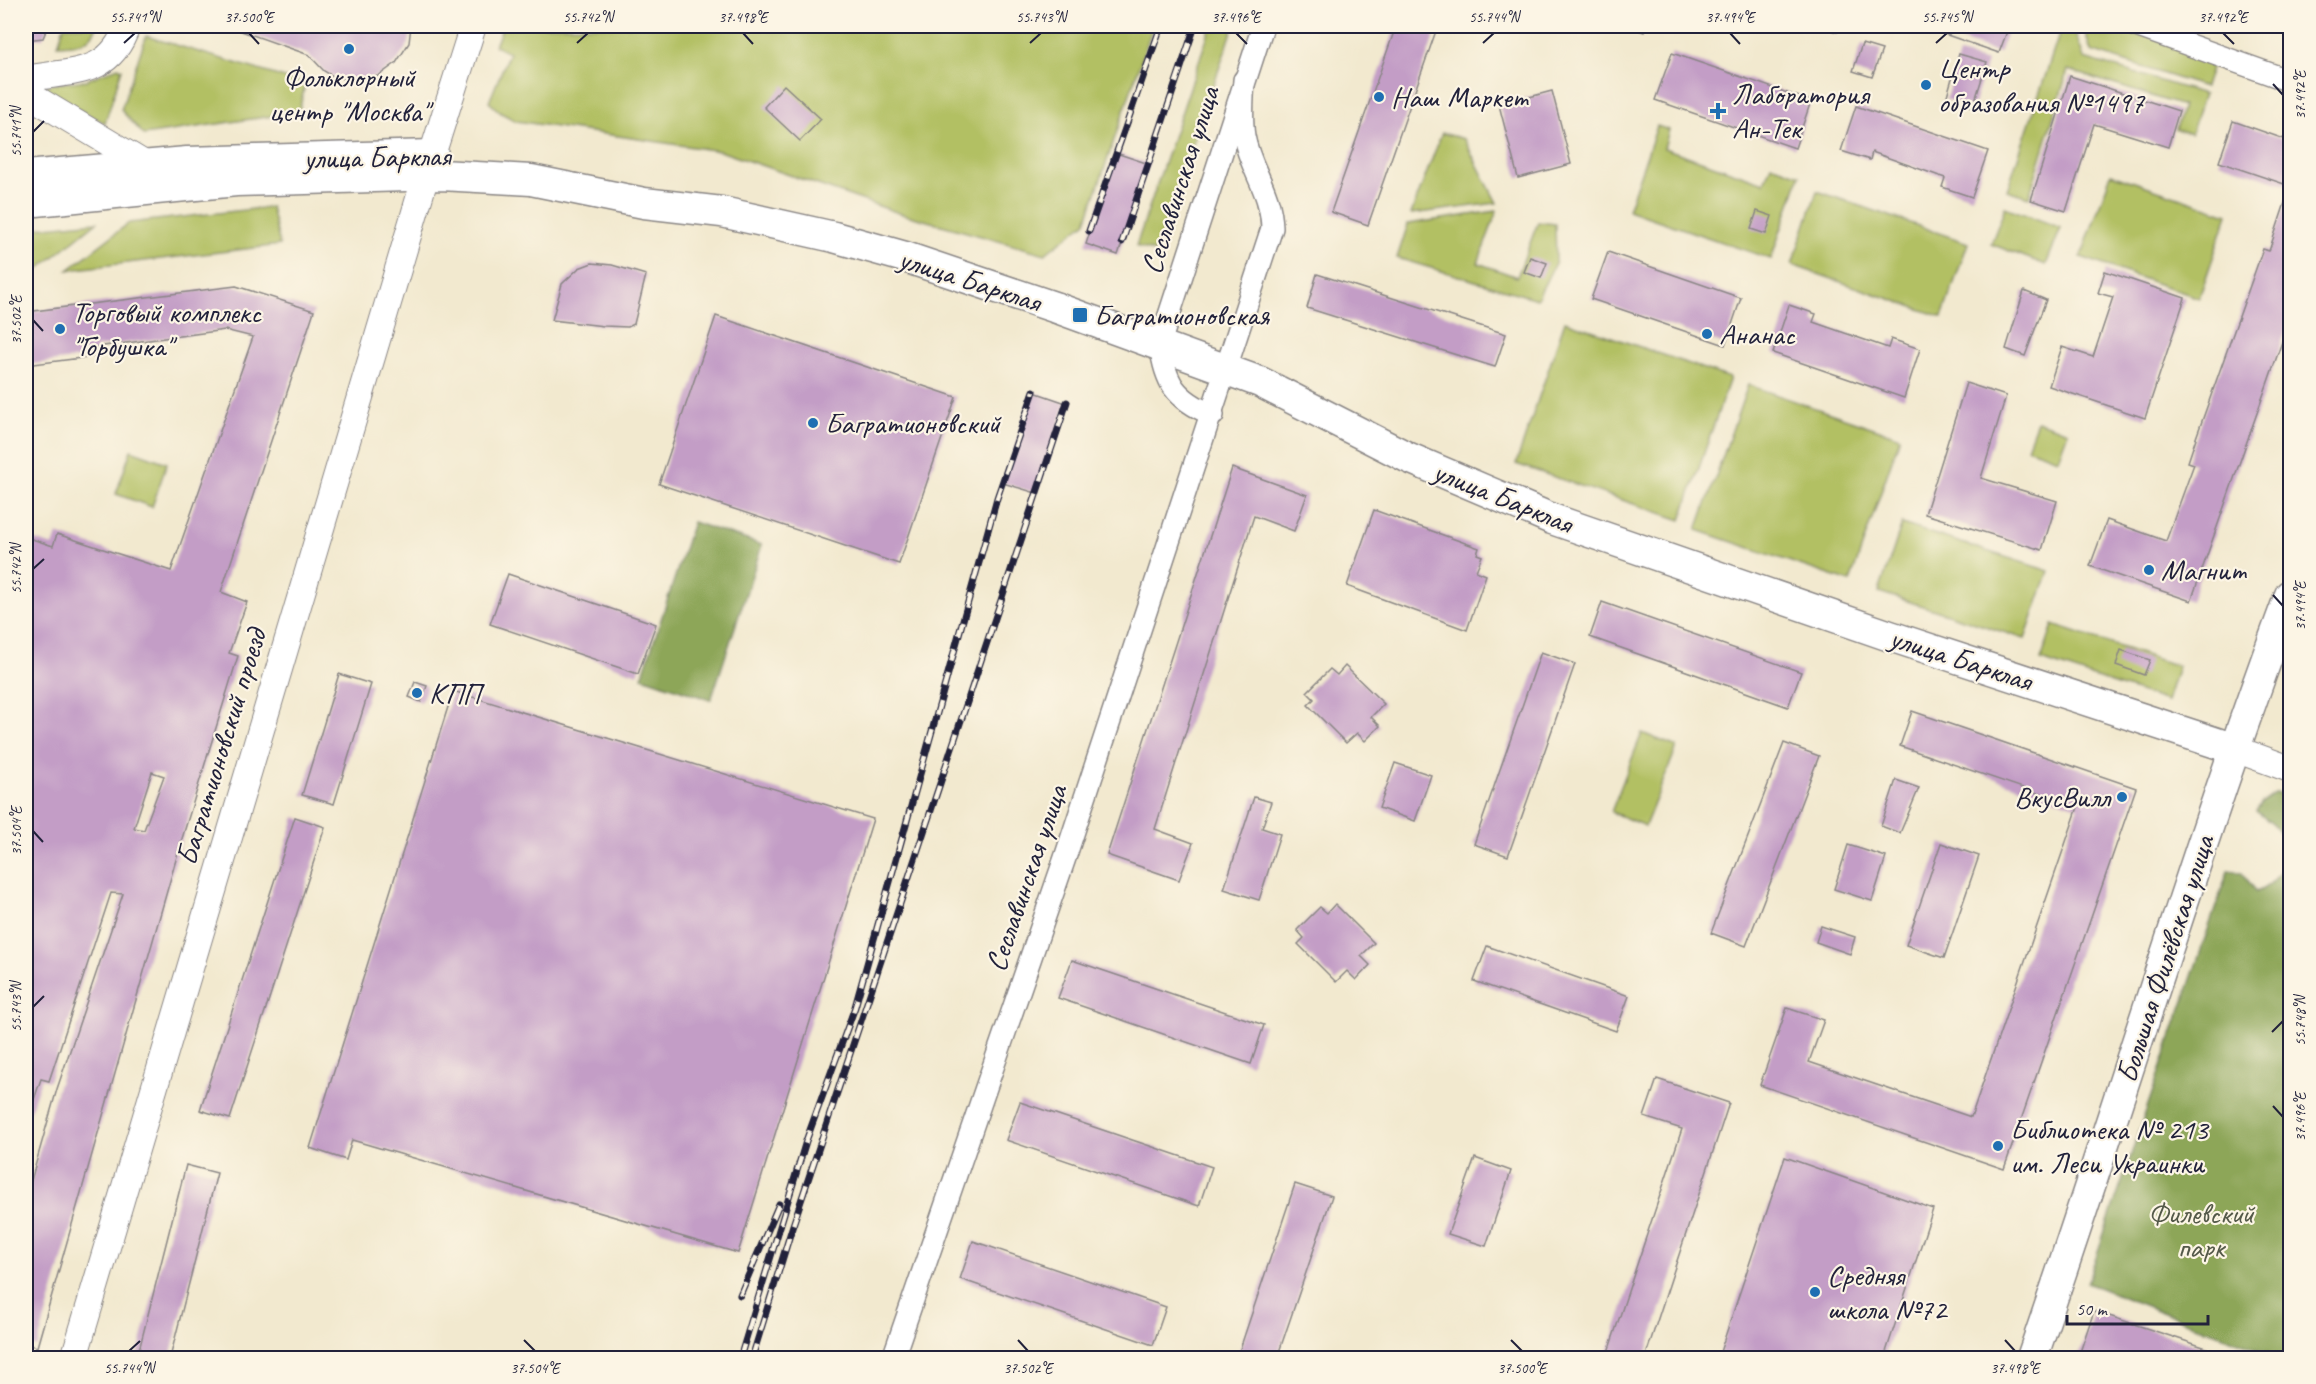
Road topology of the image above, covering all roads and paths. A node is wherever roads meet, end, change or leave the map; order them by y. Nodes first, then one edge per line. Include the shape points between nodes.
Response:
1 (127, 26) edge
2 (474, 26) edge
3 (1263, 26) edge
4 (2136, 26) edge
5 (26, 79) edge
6 (1244, 80) junction
7 (2290, 81) edge
8 (26, 93) edge
9 (146, 165) junction
10 (429, 166) junction
11 (26, 176) edge
12 (26, 202) edge
13 (1160, 343) junction
14 (1228, 369) junction
15 (1213, 415) junction
16 (2290, 595) edge
17 (2235, 749) junction
18 (2290, 769) edge
19 (74, 1359) edge
20 (893, 1359) edge
21 (2032, 1359) edge

1 - 5 street via 114,53 98,66
2 - 10 street, Багратионовский проезд
3 - 6 street, Сеславинская улица
4 - 7 street
6 - 13 street, Сеславинская улица
6 - 14 street, Сеславинская улица via 1244,136 1264,186 1272,228
8 - 9 street
9 - 10 main road, улица Барклая
9 - 11 main road, улица Барклая
10 - 12 main road, улица Барклая
10 - 13 main road, улица Барклая, bridge via 493,156 566,165 649,184 722,212 895,254
10 - 19 street, Багратионовский проезд
13 - 14 main road, улица Барклая
13 - 15 street, Сеславинская улица via 1171,386 1184,401
14 - 15 street, Сеславинская улица
14 - 17 main road, улица Барклая via 1407,456 1552,519 1890,636
15 - 20 street, Сеславинская улица
16 - 17 main road, Большая Филёвская улица
17 - 18 street, улица Барклая
17 - 21 main road, Большая Филёвская улица

